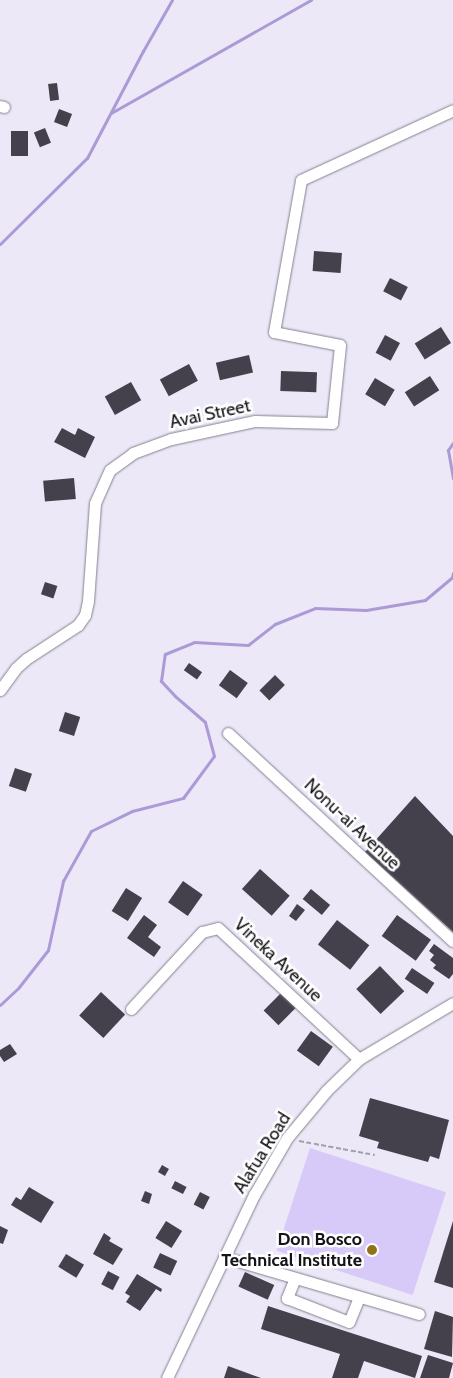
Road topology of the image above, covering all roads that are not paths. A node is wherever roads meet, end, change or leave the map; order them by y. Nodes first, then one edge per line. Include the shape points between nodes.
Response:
1 (453, 110) edge
2 (0, 690) edge
3 (228, 733) dead end
4 (453, 941) edge
5 (453, 1003) edge
6 (131, 1009) dead end
7 (359, 1060) junction
8 (224, 1257) junction
9 (295, 1278) junction
10 (359, 1297) junction
11 (419, 1314) dead end
12 (167, 1378) edge

1 - 2 street, Avai Street via 301,180 274,332 340,345 332,423 255,420 171,439 133,453 110,470 95,503 88,601 84,615 78,625 26,659
3 - 4 street, Nonu-ai Avenue
5 - 7 street, Alafua Road
6 - 7 street, Vineka Avenue via 202,932 218,928
7 - 8 street, Alafua Road via 327,1090 287,1138
8 - 9 street
8 - 12 street, Alafua Road
9 - 10 street
9 - 10 street via 287,1298 349,1322
10 - 11 street

